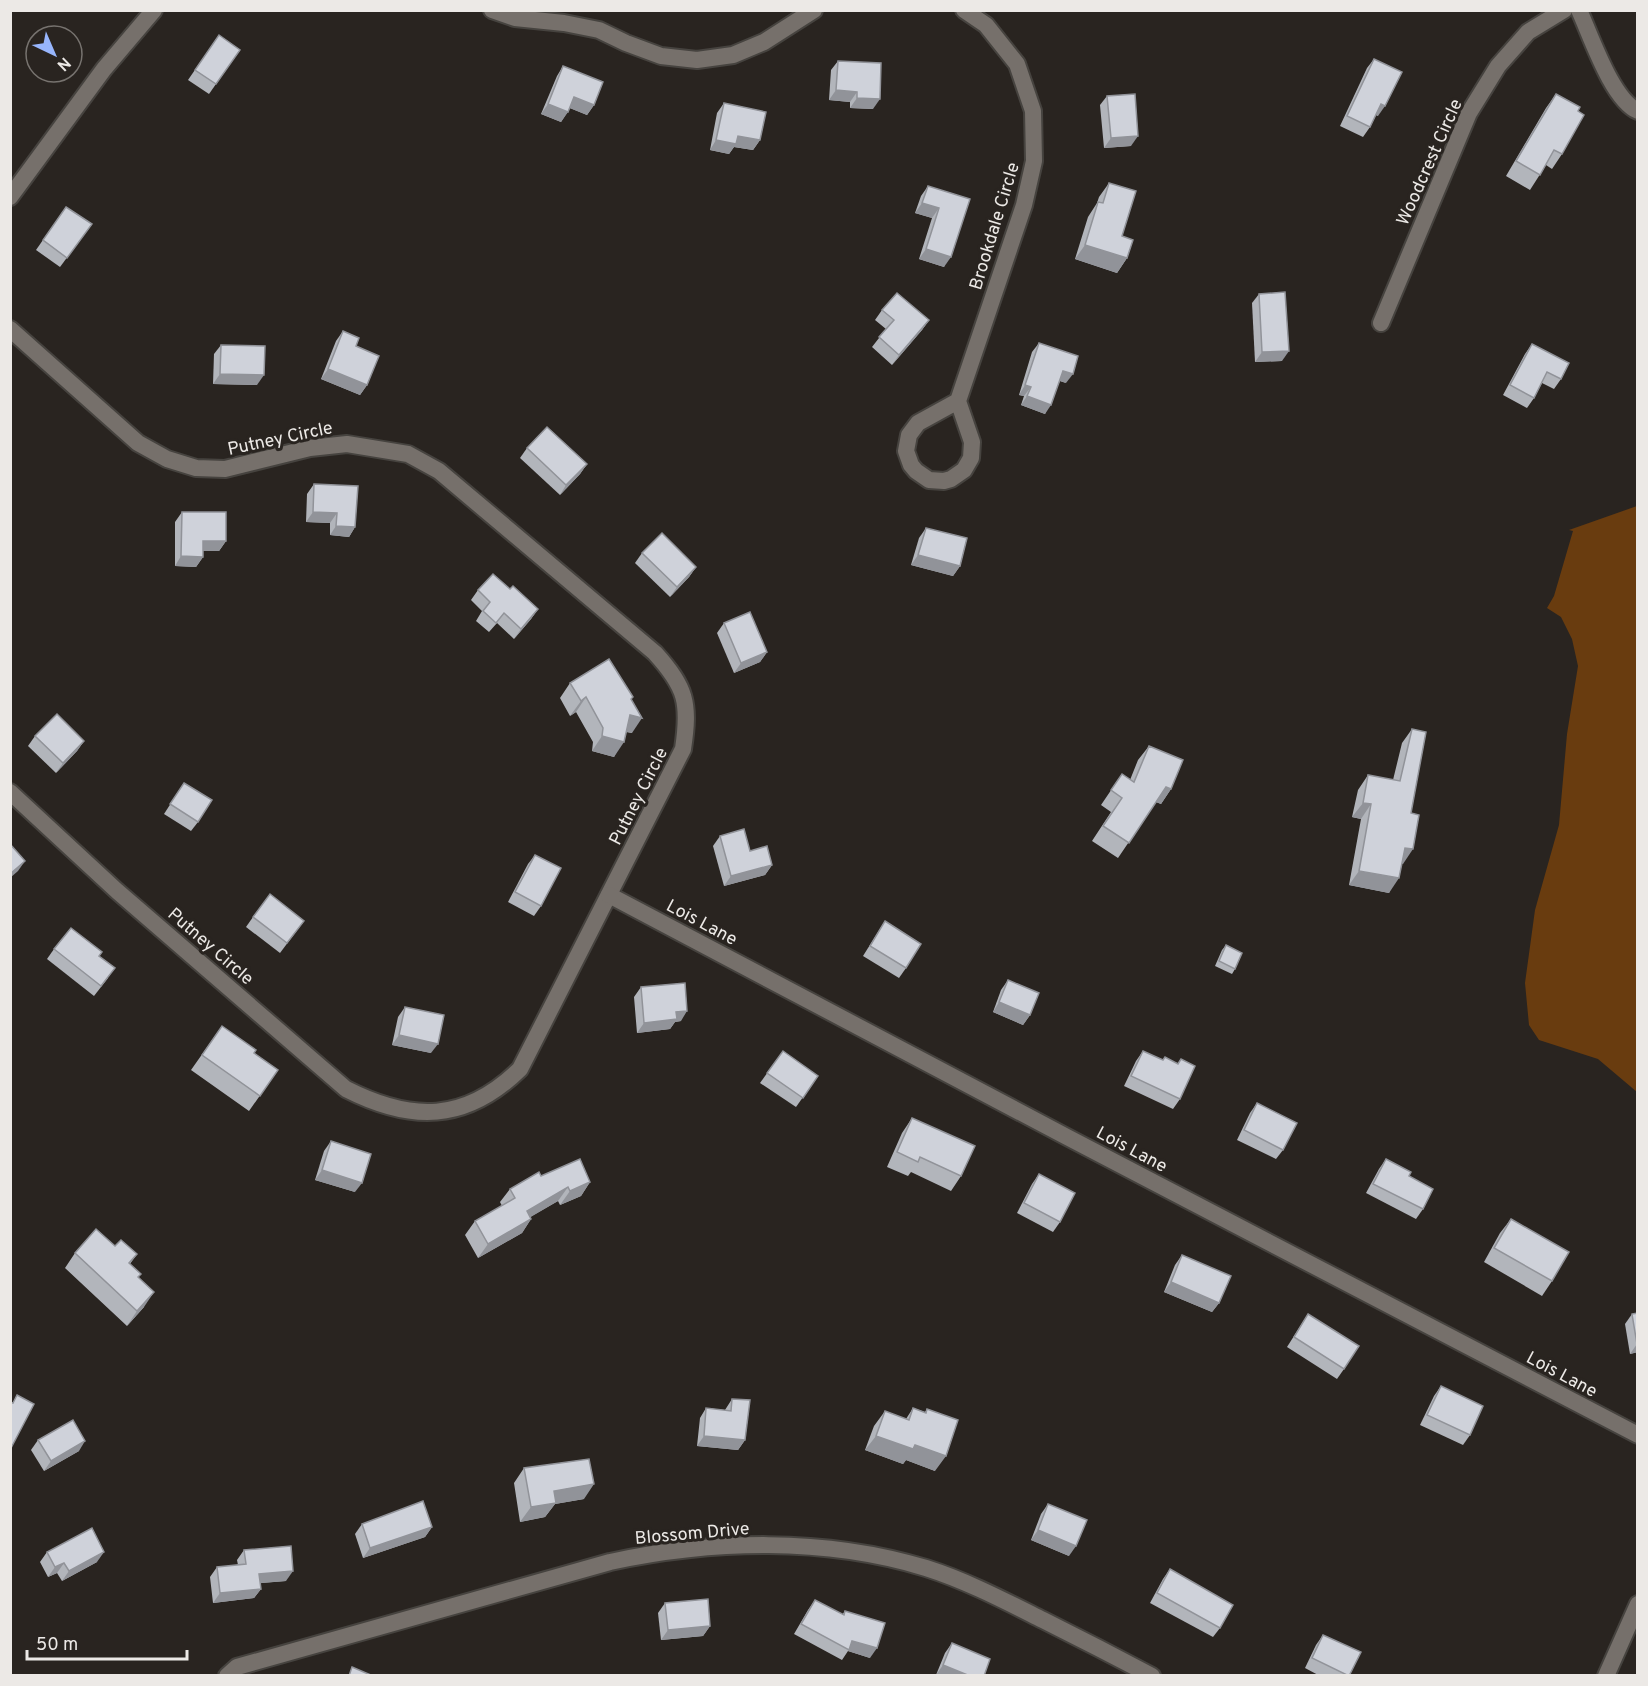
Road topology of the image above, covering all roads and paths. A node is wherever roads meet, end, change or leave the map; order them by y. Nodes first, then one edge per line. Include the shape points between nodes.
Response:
1 (154, 10) edge
2 (492, 10) edge
3 (814, 10) edge
4 (964, 10) edge
5 (1564, 10) edge
6 (1579, 10) edge
7 (1638, 111) edge
8 (10, 196) edge
9 (1381, 323) dead end
10 (10, 329) edge
11 (958, 401) junction
12 (10, 792) edge
13 (609, 895) junction
14 (1638, 1435) edge
15 (1638, 1604) edge
16 (227, 1676) edge
17 (1152, 1676) edge
18 (1606, 1676) edge

1 - 8 street via 104,69
2 - 3 street via 515,18 599,30 661,56 697,60 733,55 765,42
4 - 11 street, Brookdale Circle via 986,26 1017,64 1033,111 1034,161 1024,205
5 - 9 street, Woodcrest Circle via 1528,32 1498,66 1469,113
6 - 7 street via 1614,87
10 - 13 street, Putney Circle via 138,443 167,459 196,468 225,469 310,448 347,444 408,454 439,471 655,653 684,696 687,713 683,749
11 - 11 street via 972,442 971,458 964,470 951,479 929,480 916,471 908,458 909,435 918,423
12 - 13 street, Putney Circle via 117,891 346,1089 366,1099 408,1110 438,1113 463,1107 483,1099 520,1069
13 - 14 street, Lois Lane
15 - 18 street
16 - 17 street, Blossom Drive via 237,1667 610,1562 659,1552 786,1545 860,1553 927,1569 989,1593

